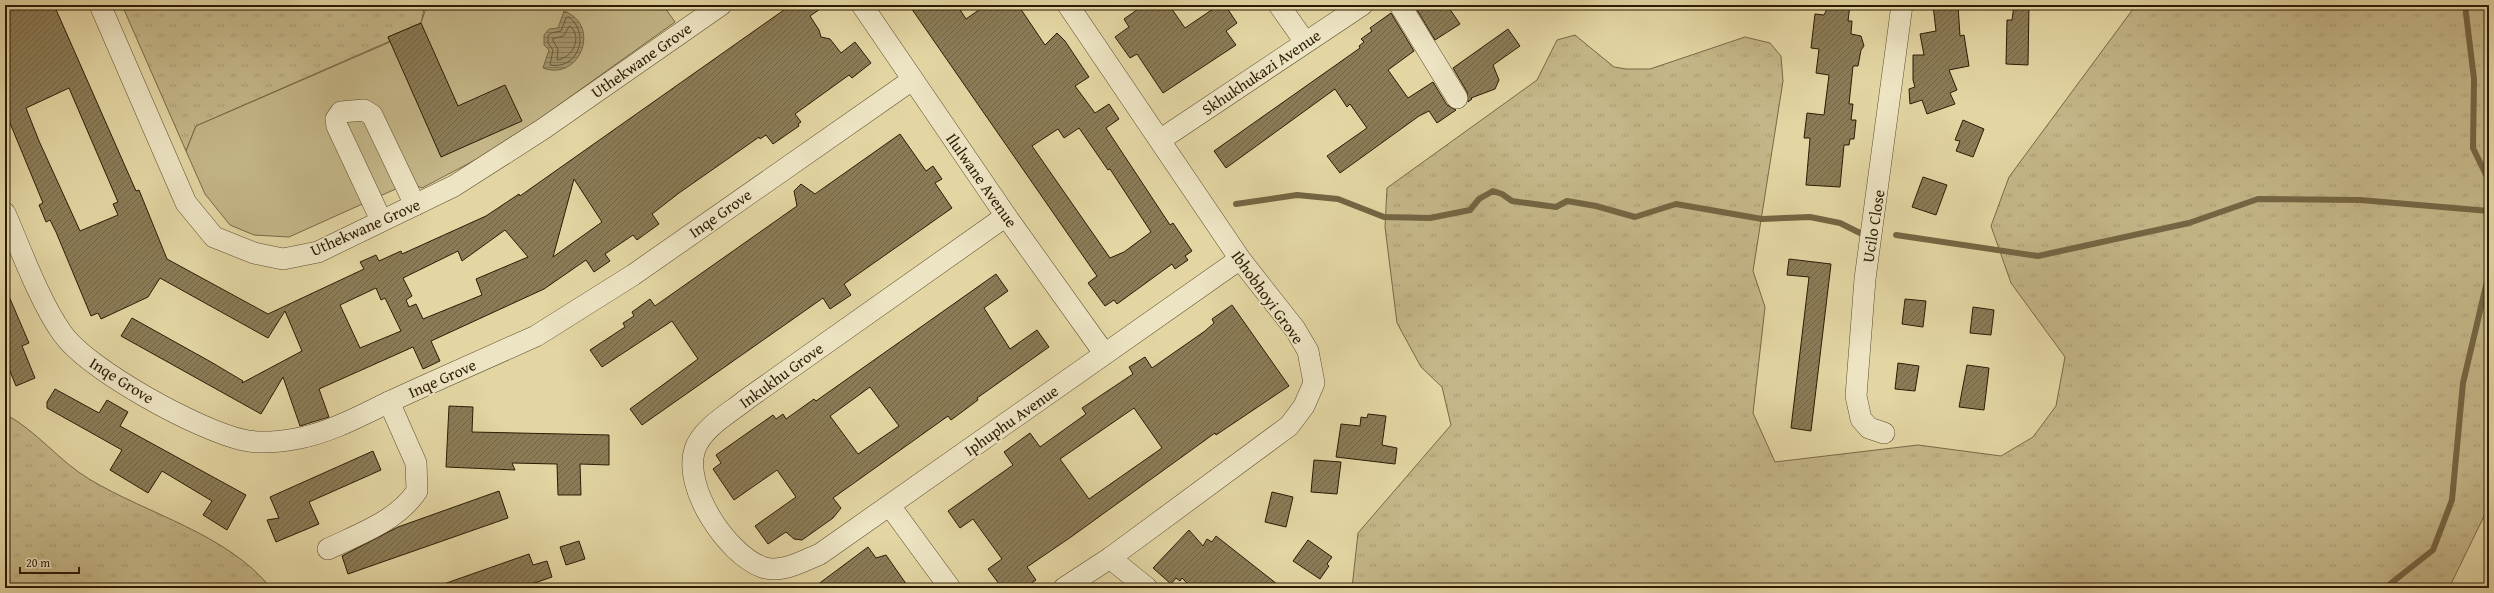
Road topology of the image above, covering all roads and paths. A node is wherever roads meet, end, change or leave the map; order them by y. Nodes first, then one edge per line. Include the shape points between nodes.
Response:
1 (100, 5) edge
2 (721, 5) edge
3 (862, 5) edge
4 (1068, 5) edge
5 (1279, 5) edge
6 (1362, 5) edge
7 (1400, 5) edge
8 (1902, 5) edge
9 (1305, 42) junction
10 (912, 80) junction
11 (1457, 98) dead end
12 (1160, 140) junction
13 (415, 205) junction
14 (5, 213) edge
15 (1006, 216) junction
16 (381, 220) junction
17 (1240, 259) junction
18 (1104, 353) junction
19 (389, 402) junction
20 (1884, 433) dead end
21 (890, 506) junction
22 (328, 549) dead end
23 (1110, 558) junction
24 (777, 569) joint
25 (950, 588) edge
26 (1064, 588) edge
27 (1147, 588) edge

1 - 16 street, Uthekwane Grove via 186,203 214,237 254,253 283,259 318,252
2 - 13 street, Uthekwane Grove via 492,163
3 - 10 street, Ilulwane Avenue
4 - 12 street, Ibhobhoyi Grove
5 - 9 street
6 - 9 street, Skhukhukazi Avenue
7 - 11 street
8 - 20 street, Ucilo Close via 1865,279 1856,396 1861,419 1869,428
9 - 12 street, Skhukhukazi Avenue
10 - 15 street, Ilulwane Avenue
10 - 19 street, Inqe Grove via 633,275 565,319 536,336
12 - 17 street, Ibhobhoyi Grove
13 - 16 street, Uthekwane Grove
13 - 16 street via 372,115 364,110 341,112 336,119 337,126
14 - 19 street, Inqe Grove via 49,311 62,333 74,346 90,361 127,386 210,429 243,440 268,442 297,439 333,428
15 - 18 street, Ilulwane Avenue
15 - 24 street, Inkukhu Grove via 747,399 700,439 692,464 699,498 726,537 744,557 763,567
17 - 18 street, Iphuphu Avenue
17 - 23 street, Ibhobhoyi Grove via 1295,329 1308,351 1314,383 1304,406 1288,426 1257,451
18 - 21 street, Iphuphu Avenue
19 - 22 street via 416,463 417,491 405,507 389,519
21 - 24 street, Iphuphu Avenue via 820,554 798,564
21 - 25 street
23 - 26 street, Ibhobhoyi Grove
23 - 27 street

